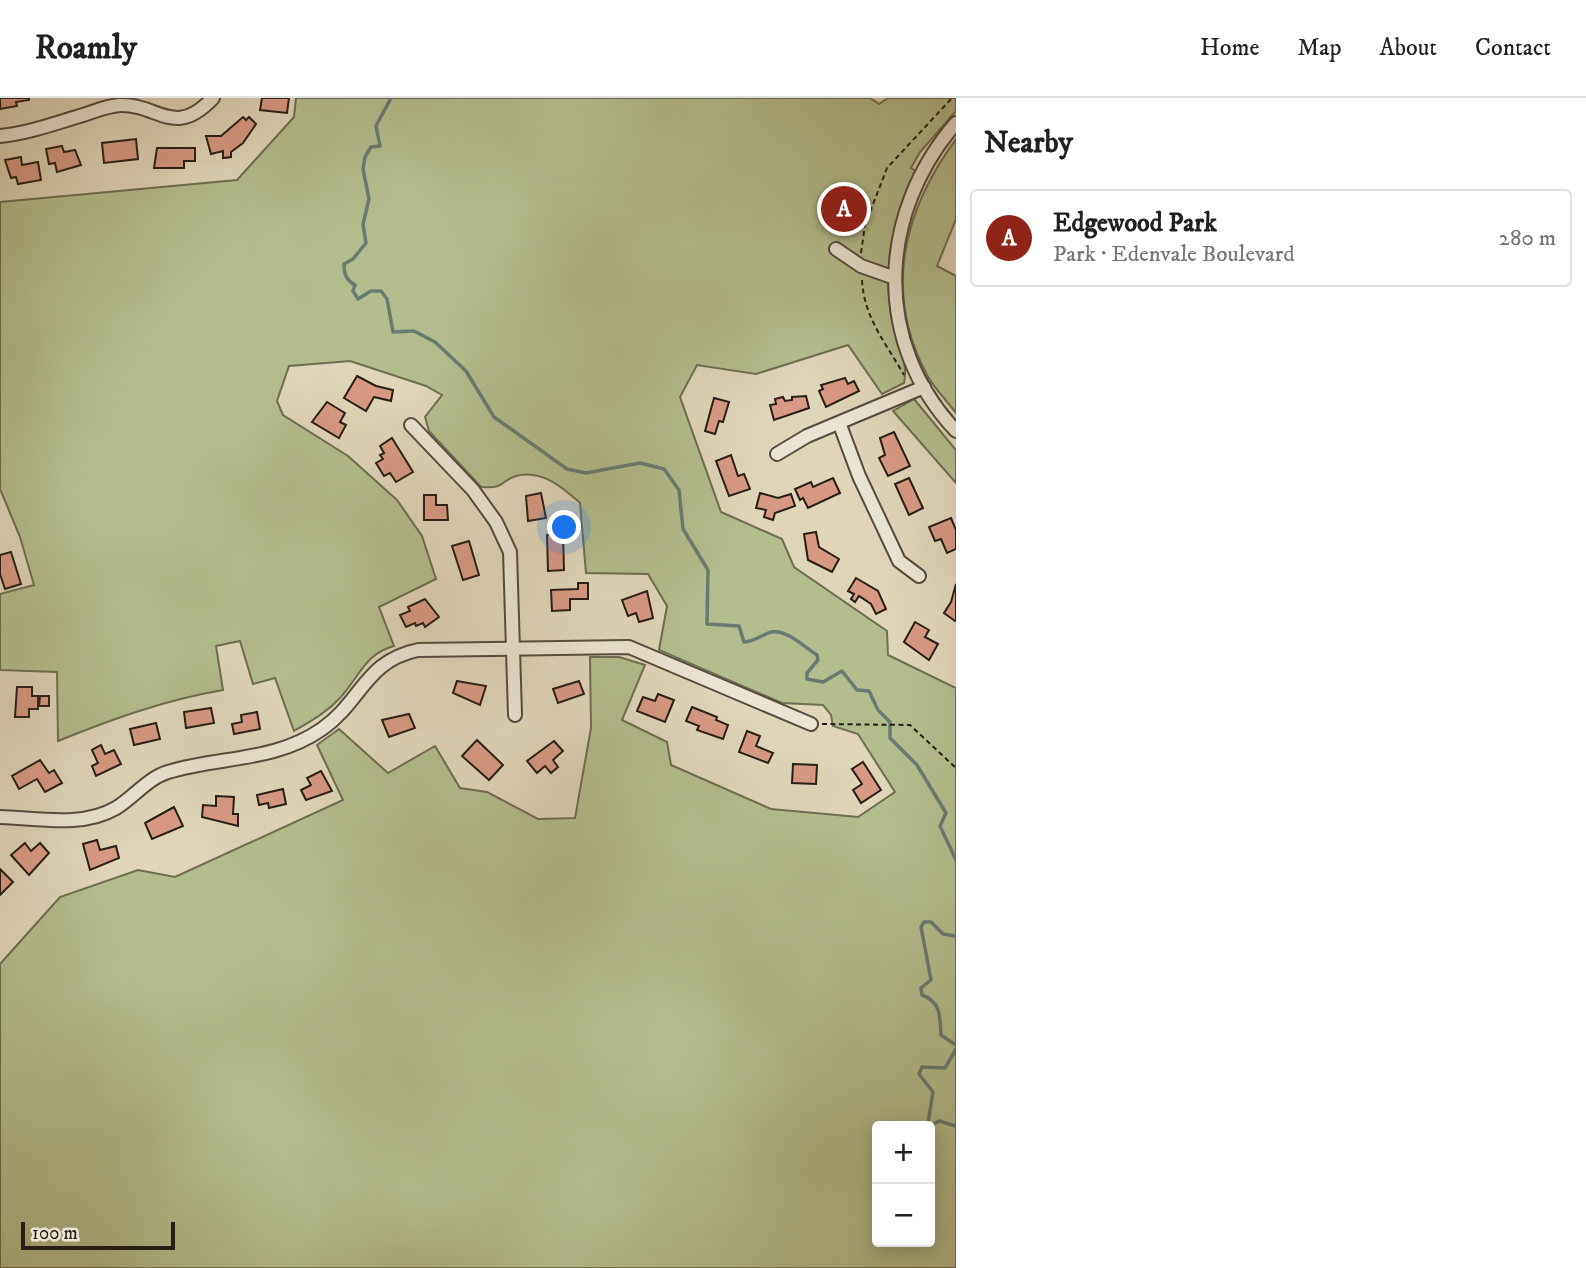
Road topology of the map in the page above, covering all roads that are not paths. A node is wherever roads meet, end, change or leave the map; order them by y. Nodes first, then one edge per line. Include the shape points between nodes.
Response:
1 (213, 98) edge
2 (956, 123) edge
3 (0, 136) edge
4 (835, 249) dead end
5 (895, 278) junction
6 (924, 387) junction
7 (411, 425) dead end
8 (840, 425) junction
9 (956, 431) edge
10 (777, 454) dead end
11 (919, 576) dead end
12 (514, 648) junction
13 (515, 715) dead end
14 (811, 724) road end
15 (0, 817) edge

1 - 3 street via 176,119 122,105
2 - 5 street via 922,169 909,198 900,228
4 - 5 street via 861,266
5 - 6 street via 898,320
6 - 8 street
6 - 9 street
7 - 12 street via 473,490 510,552
8 - 10 street via 807,436
8 - 11 street via 899,561
12 - 13 street
12 - 14 street via 629,647
12 - 15 street via 407,653 379,667 350,704 322,729 286,749 165,773 94,817

